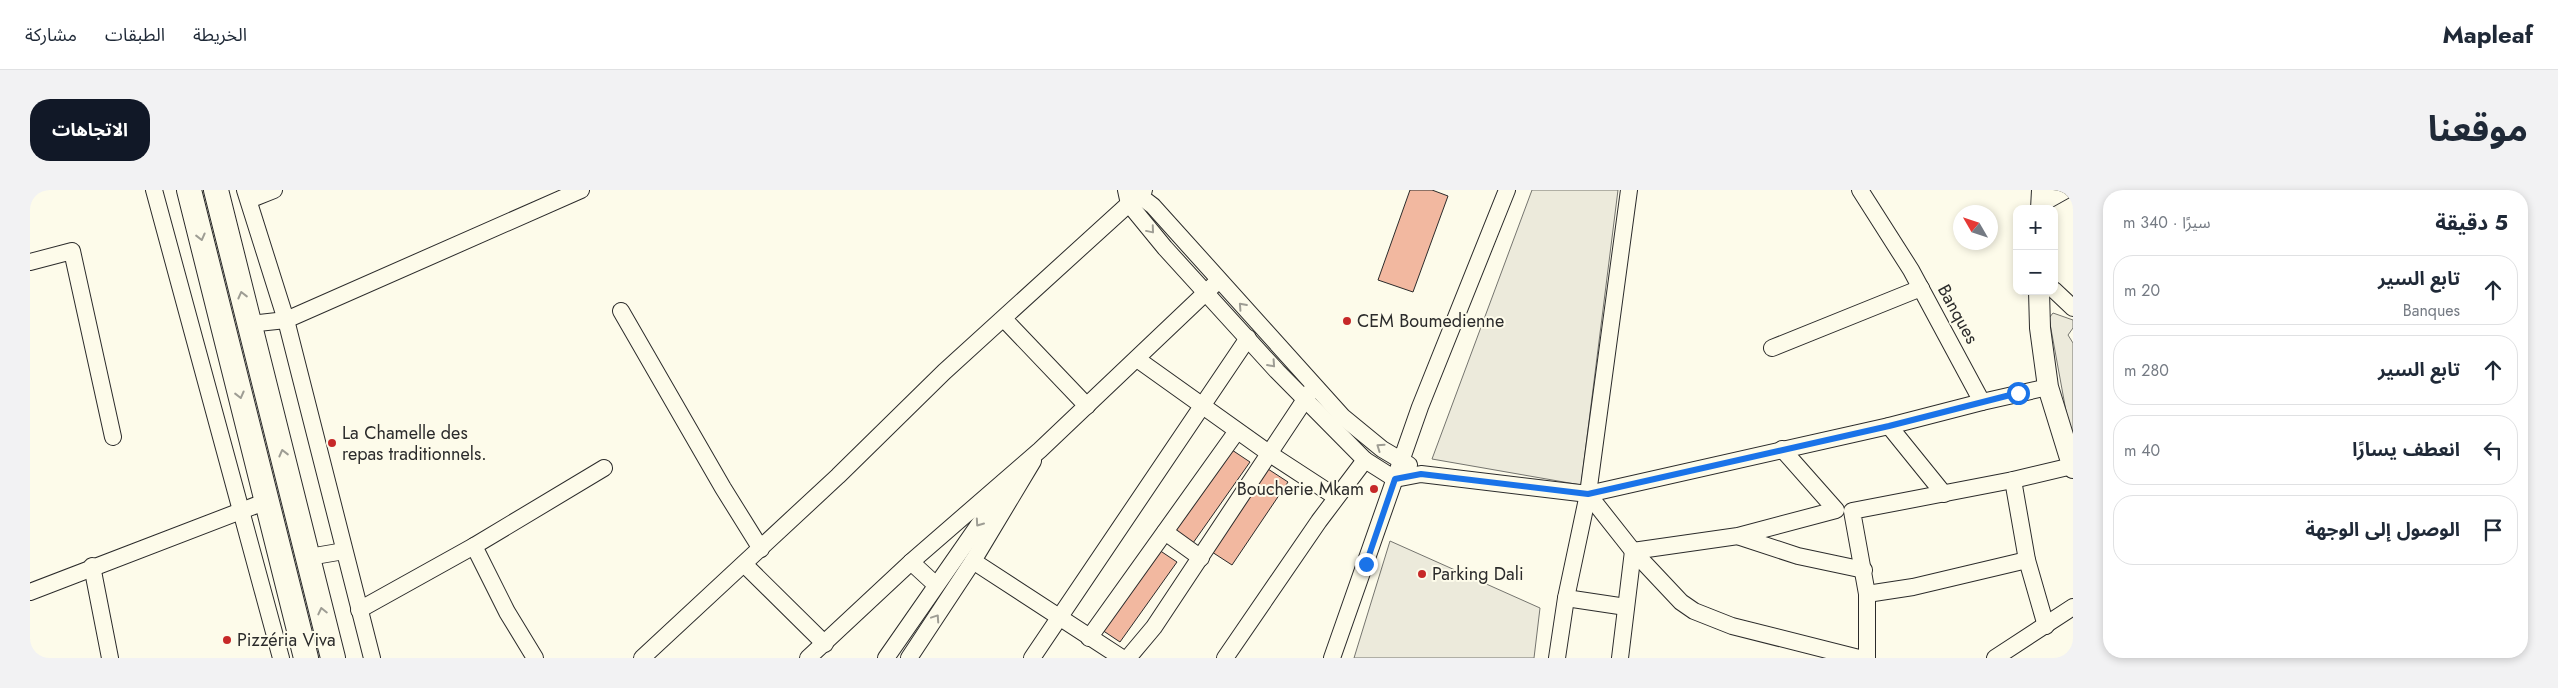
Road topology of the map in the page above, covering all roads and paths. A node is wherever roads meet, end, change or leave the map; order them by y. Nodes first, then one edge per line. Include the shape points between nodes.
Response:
1 (154, 190) edge
2 (190, 190) edge
3 (216, 190) edge
4 (274, 190) edge
5 (581, 190) edge
6 (1507, 190) edge
7 (1629, 190) edge
8 (1860, 190) edge
9 (2066, 190) edge
10 (1134, 194) edge
11 (247, 195) edge
12 (2041, 201) edge
13 (30, 262) edge
14 (1219, 280) junction
15 (1921, 288) junction
16 (1206, 292) junction
17 (2058, 294) edge
18 (2039, 295) edge
19 (2073, 308) edge
20 (620, 311) dead end
21 (1004, 319) junction
22 (286, 320) junction
23 (249, 324) junction
24 (1248, 338) junction
25 (1772, 348) dead end
26 (1137, 359) junction
27 (1314, 385) junction
28 (2048, 387) junction
29 (1306, 400) junction
30 (1982, 402) junction
31 (1087, 406) junction
32 (1201, 406) junction
33 (1889, 426) junction
34 (1237, 432) junction
35 (113, 437) dead end
36 (1782, 449) junction
37 (1040, 450) junction
38 (1270, 454) junction
39 (1365, 460) junction
40 (1402, 460) junction
41 (2072, 467) edge
42 (604, 468) dead end
43 (1018, 469) junction
44 (1421, 474) junction
45 (1395, 479) junction
46 (2013, 480) junction
47 (1588, 494) junction
48 (1944, 494) junction
49 (1336, 497) junction
50 (267, 501) junction
51 (242, 510) junction
52 (1844, 510) junction
53 (1165, 532) junction
54 (1738, 536) junction
55 (474, 546) junction
56 (761, 549) junction
57 (344, 550) junction
58 (1633, 551) junction
59 (310, 557) junction
60 (1200, 558) junction
61 (2027, 560) junction
62 (973, 561) junction
63 (911, 562) junction
64 (744, 564) junction
65 (92, 566) junction
66 (282, 566) junction
67 (1864, 570) junction
68 (260, 574) junction
69 (936, 585) junction
70 (30, 592) edge
71 (1867, 594) junction
72 (1566, 598) junction
73 (1626, 607) junction
74 (2073, 607) edge
75 (359, 610) junction
76 (1060, 618) junction
77 (2046, 626) junction
78 (1089, 638) junction
79 (825, 644) junction
80 (915, 656) edge
81 (110, 658) edge
82 (281, 658) edge
83 (306, 658) edge
84 (333, 658) edge
85 (372, 658) edge
86 (536, 658) edge
87 (642, 658) edge
88 (808, 658) edge
89 (886, 658) edge
90 (1032, 658) edge
91 (1122, 658) edge
92 (1128, 658) edge
93 (1225, 658) edge
94 (1332, 658) edge
95 (1557, 658) edge
96 (1620, 658) edge
97 (1859, 658) edge
98 (1867, 658) edge
99 (1995, 658) edge

1 - 51 street
2 -> 50 highway
23 -> 3 highway
4 - 11 street
5 - 22 street
6 - 40 street
7 - 47 street
8 - 15 street, Banques
9 - 12 street
10 - 14 street
10 -> 16 street
10 - 21 street
11 - 22 street
13 - 35 street via 72,251
14 - 16 street
27 -> 14 street
15 - 25 street
15 - 30 street, Banques
16 - 24 street
16 - 26 street
17 - 19 street
18 - 28 main road
20 - 56 street
21 - 31 street
21 - 56 street via 944,372
22 - 23 street
22 - 57 street
59 -> 23 highway
24 -> 29 street
24 - 32 street
26 - 31 street
26 - 32 street
27 - 29 street
40 -> 27 street via 1382,449 1343,417
28 - 30 street
28 - 41 main road
29 - 38 street
29 - 39 street
30 - 33 street
31 - 37 street
32 - 34 street
32 - 76 street
33 - 36 street
33 - 48 street
34 - 38 street
34 - 53 street
36 - 47 street
36 - 52 street
37 - 43 street
37 - 62 street
38 - 49 street
38 - 60 street
39 - 45 street
39 - 49 street
40 - 44 street
40 - 45 street
41 - 46 street
42 - 55 street
43 - 63 street
43 -> 69 street
44 - 45 street
44 - 47 street
45 - 94 street
46 - 48 street
46 - 61 street
47 - 58 street
47 - 72 street
48 - 52 street
49 - 93 street
50 - 51 street
50 - 66 highway
51 - 65 street
51 - 68 street
52 - 54 street
52 - 67 street
53 - 60 street
53 - 78 street
54 - 58 street
54 - 67 street via 1798,556
55 - 75 street
55 - 86 street via 507,612
56 - 64 street
57 - 59 street
57 - 75 street
58 - 73 street
58 - 97 street via 1681,602 1694,611 1732,626
84 -> 59 highway
60 - 92 street via 1154,627
61 - 71 street via 1913,587
61 - 77 street
62 - 76 street
80 -> 62 street
63 - 69 street
63 - 79 street
64 - 79 street
64 - 87 street
65 - 70 street
65 - 81 street
66 - 68 street
66 - 83 highway
67 - 71 street
68 - 82 street
69 - 89 street
71 - 98 street
72 - 73 street
72 - 95 street
73 - 96 street
74 - 77 street
75 - 85 street
76 - 78 street
76 - 90 street
77 - 99 street
78 - 91 street
79 - 88 street

